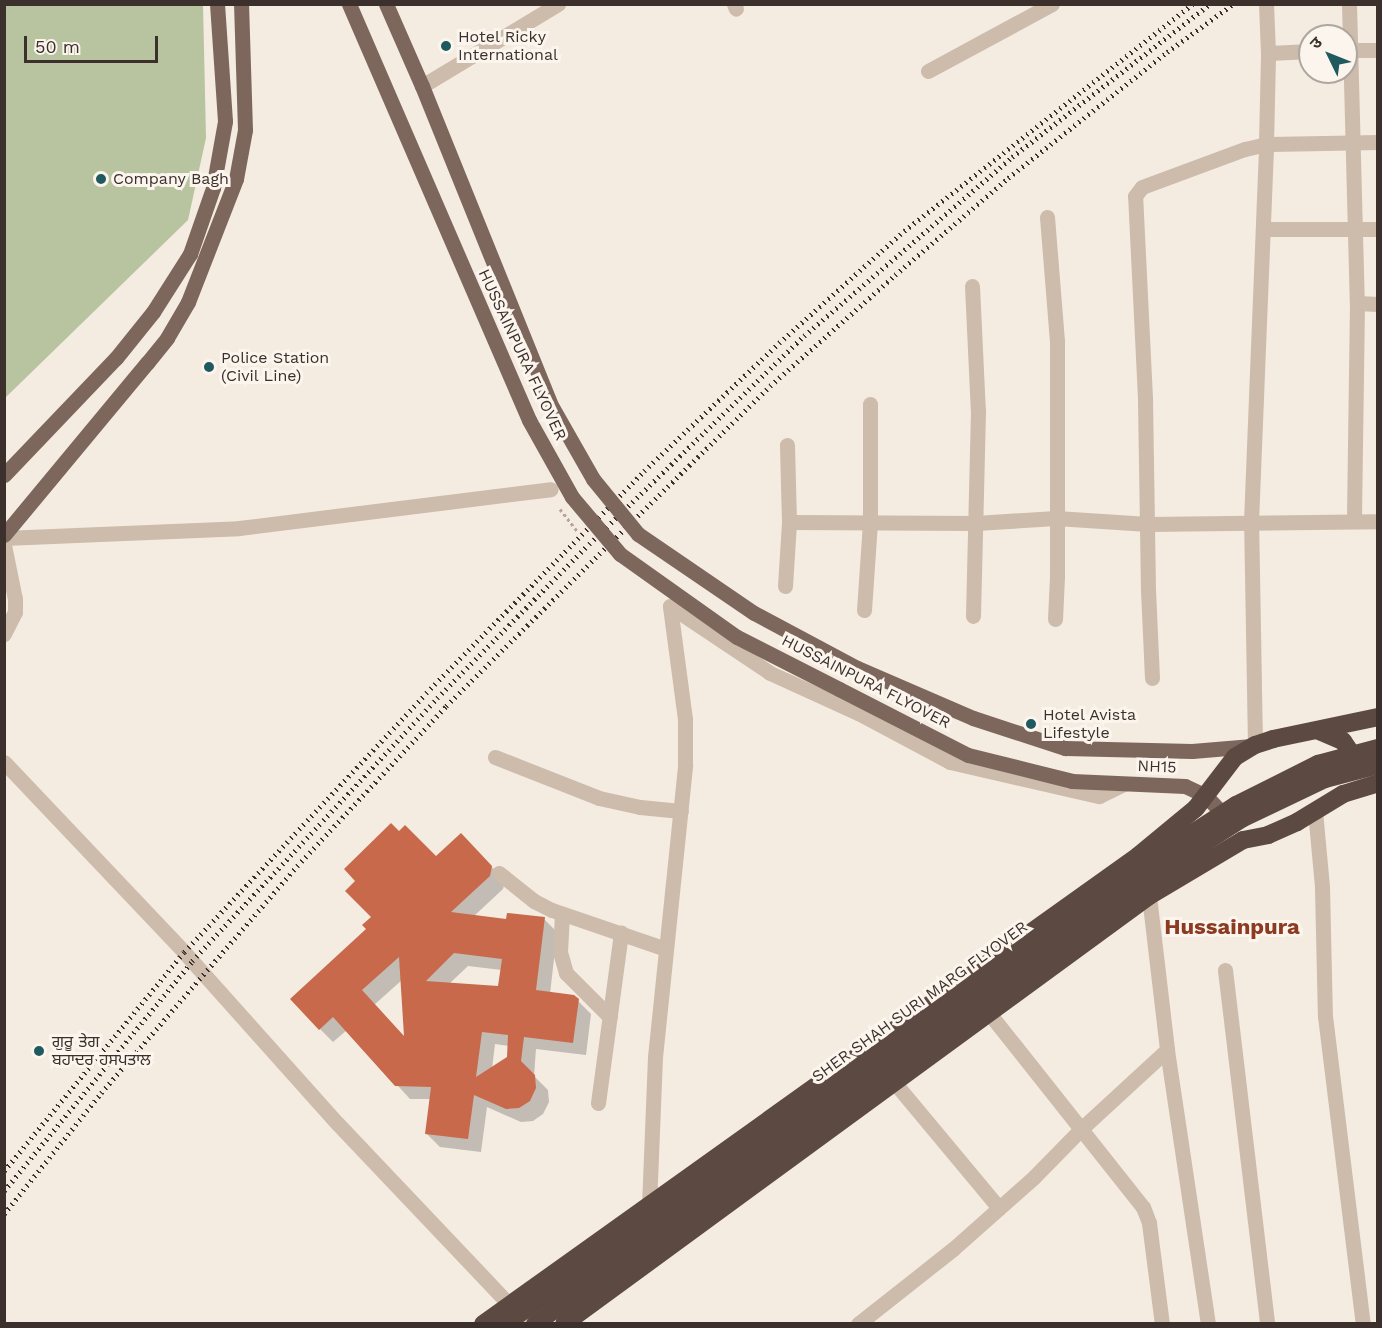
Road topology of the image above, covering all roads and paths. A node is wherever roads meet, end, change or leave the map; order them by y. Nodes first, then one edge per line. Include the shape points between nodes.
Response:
1 (217, 4) edge
2 (241, 4) edge
3 (349, 4) edge
4 (386, 4) edge
5 (558, 4) edge
6 (1052, 4) edge
7 (1266, 4) edge
8 (1349, 4) edge
9 (1349, 24) edge
10 (1358, 50) edge
11 (1377, 50) edge
12 (1298, 52) edge
13 (1268, 53) junction
14 (928, 71) dead end
15 (1350, 84) edge
16 (422, 86) junction
17 (1352, 142) junction
18 (1377, 142) edge
19 (1266, 144) junction
20 (1047, 217) dead end
21 (1263, 229) junction
22 (1377, 229) edge
23 (1353, 230) junction
24 (972, 286) dead end
25 (1357, 303) junction
26 (1377, 304) edge
27 (870, 404) dead end
28 (787, 445) dead end
29 (4, 475) edge
30 (551, 489) dead end
31 (1056, 518) junction
32 (1354, 520) junction
33 (1377, 520) edge
34 (789, 522) junction
35 (1251, 522) junction
36 (870, 523) junction
37 (976, 523) junction
38 (1148, 524) junction
39 (4, 536) edge
40 (4, 545) edge
41 (785, 586) dead end
42 (864, 610) dead end
43 (974, 616) dead end
44 (1055, 619) dead end
45 (4, 634) edge
46 (1152, 678) dead end
47 (1377, 717) edge
48 (1319, 730) junction
49 (1255, 746) junction
50 (1377, 748) edge
51 (495, 757) dead end
52 (4, 762) edge
53 (1377, 765) edge
54 (1377, 783) edge
55 (1124, 784) junction
56 (1343, 794) junction
57 (1213, 795) junction
58 (681, 811) junction
59 (1315, 811) junction
60 (1243, 840) junction
61 (499, 873) dead end
62 (1149, 896) junction
63 (562, 914) junction
64 (621, 933) junction
65 (666, 949) junction
66 (1225, 970) dead end
67 (989, 1013) junction
68 (610, 1017) junction
69 (1167, 1050) junction
70 (894, 1082) junction
71 (598, 1103) dead end
72 (1081, 1129) junction
73 (649, 1206) junction
74 (999, 1208) junction
75 (508, 1315) edge
76 (483, 1323) edge
77 (528, 1323) edge
78 (535, 1323) edge
79 (564, 1323) edge
80 (858, 1323) edge
81 (1162, 1323) edge
82 (1208, 1323) edge
83 (1267, 1323) edge
84 (1363, 1323) edge

1 - 29 main road via 225,121 213,188 190,254 153,312 116,358
2 - 39 main road via 245,130 236,179 188,302 160,346
3 - 55 main road, HUSSAINPURA FLYOVER, bridge via 529,420 572,497 620,554 737,638 968,755 1072,781
4 - 16 main road
5 - 16 street
6 - 14 street
7 - 13 street
8 - 9 street
10 - 11 street
12 - 13 street
13 - 19 street
15 - 17 street
16 - 49 main road, HUSSAINPURA FLYOVER, bridge via 552,407 593,479 638,534 754,613 856,668 974,718 1065,748 1192,751
17 - 18 street
17 - 19 street
17 - 23 street
19 - 21 street
19 - 38 street via 1142,187 1135,196
20 - 31 street via 1058,341
21 - 23 street
21 - 35 street
22 - 23 street
23 - 25 street
24 - 37 street via 978,411
25 - 26 street
25 - 32 street
27 - 36 street
28 - 34 street
30 - 39 street via 239,528
31 - 37 street
31 - 38 street
31 - 44 street
32 - 33 street
32 - 35 street
34 - 36 street
34 - 41 street
35 - 38 street
35 - 49 street
36 - 37 street
36 - 42 street
37 - 43 street
38 - 46 street
40 - 45 street via 15,612
47 - 48 highway
48 - 49 highway
48 - 56 highway via 1343,741 1353,756 1355,774
49 - 57 highway via 1235,757
50 - 75 highway, SHER SHAH SURI MARG FLYOVER, bridge via 1318,764 1236,805 1145,864
51 - 58 street via 599,798
52 - 75 street via 184,952
53 - 78 highway, SHER SHAH SURI MARG FLYOVER, bridge via 1325,779 1243,818 1151,877
54 - 56 highway
55 - 57 main road, NH15 via 1185,786
55 - 58 street via 1099,796 950,762 858,713 770,673 670,606 685,719
56 - 59 highway
57 - 60 highway via 1228,832
57 - 73 highway via 1138,856
58 - 65 street
59 - 60 highway via 1268,835
59 - 84 street via 1322,887 1325,1016
60 - 62 highway
61 - 63 street via 534,901
62 - 67 highway
62 - 69 street
63 - 64 street
63 - 68 street via 560,952 566,974
64 - 65 street
64 - 68 street
65 - 73 street via 655,1057
66 - 83 street
67 - 70 highway
67 - 72 street
68 - 71 street
69 - 72 street
69 - 82 street
70 - 74 street
70 - 79 highway
72 - 74 street
72 - 81 street via 1143,1207 1149,1223
73 - 75 highway
74 - 80 street
75 - 76 highway
75 - 77 street

